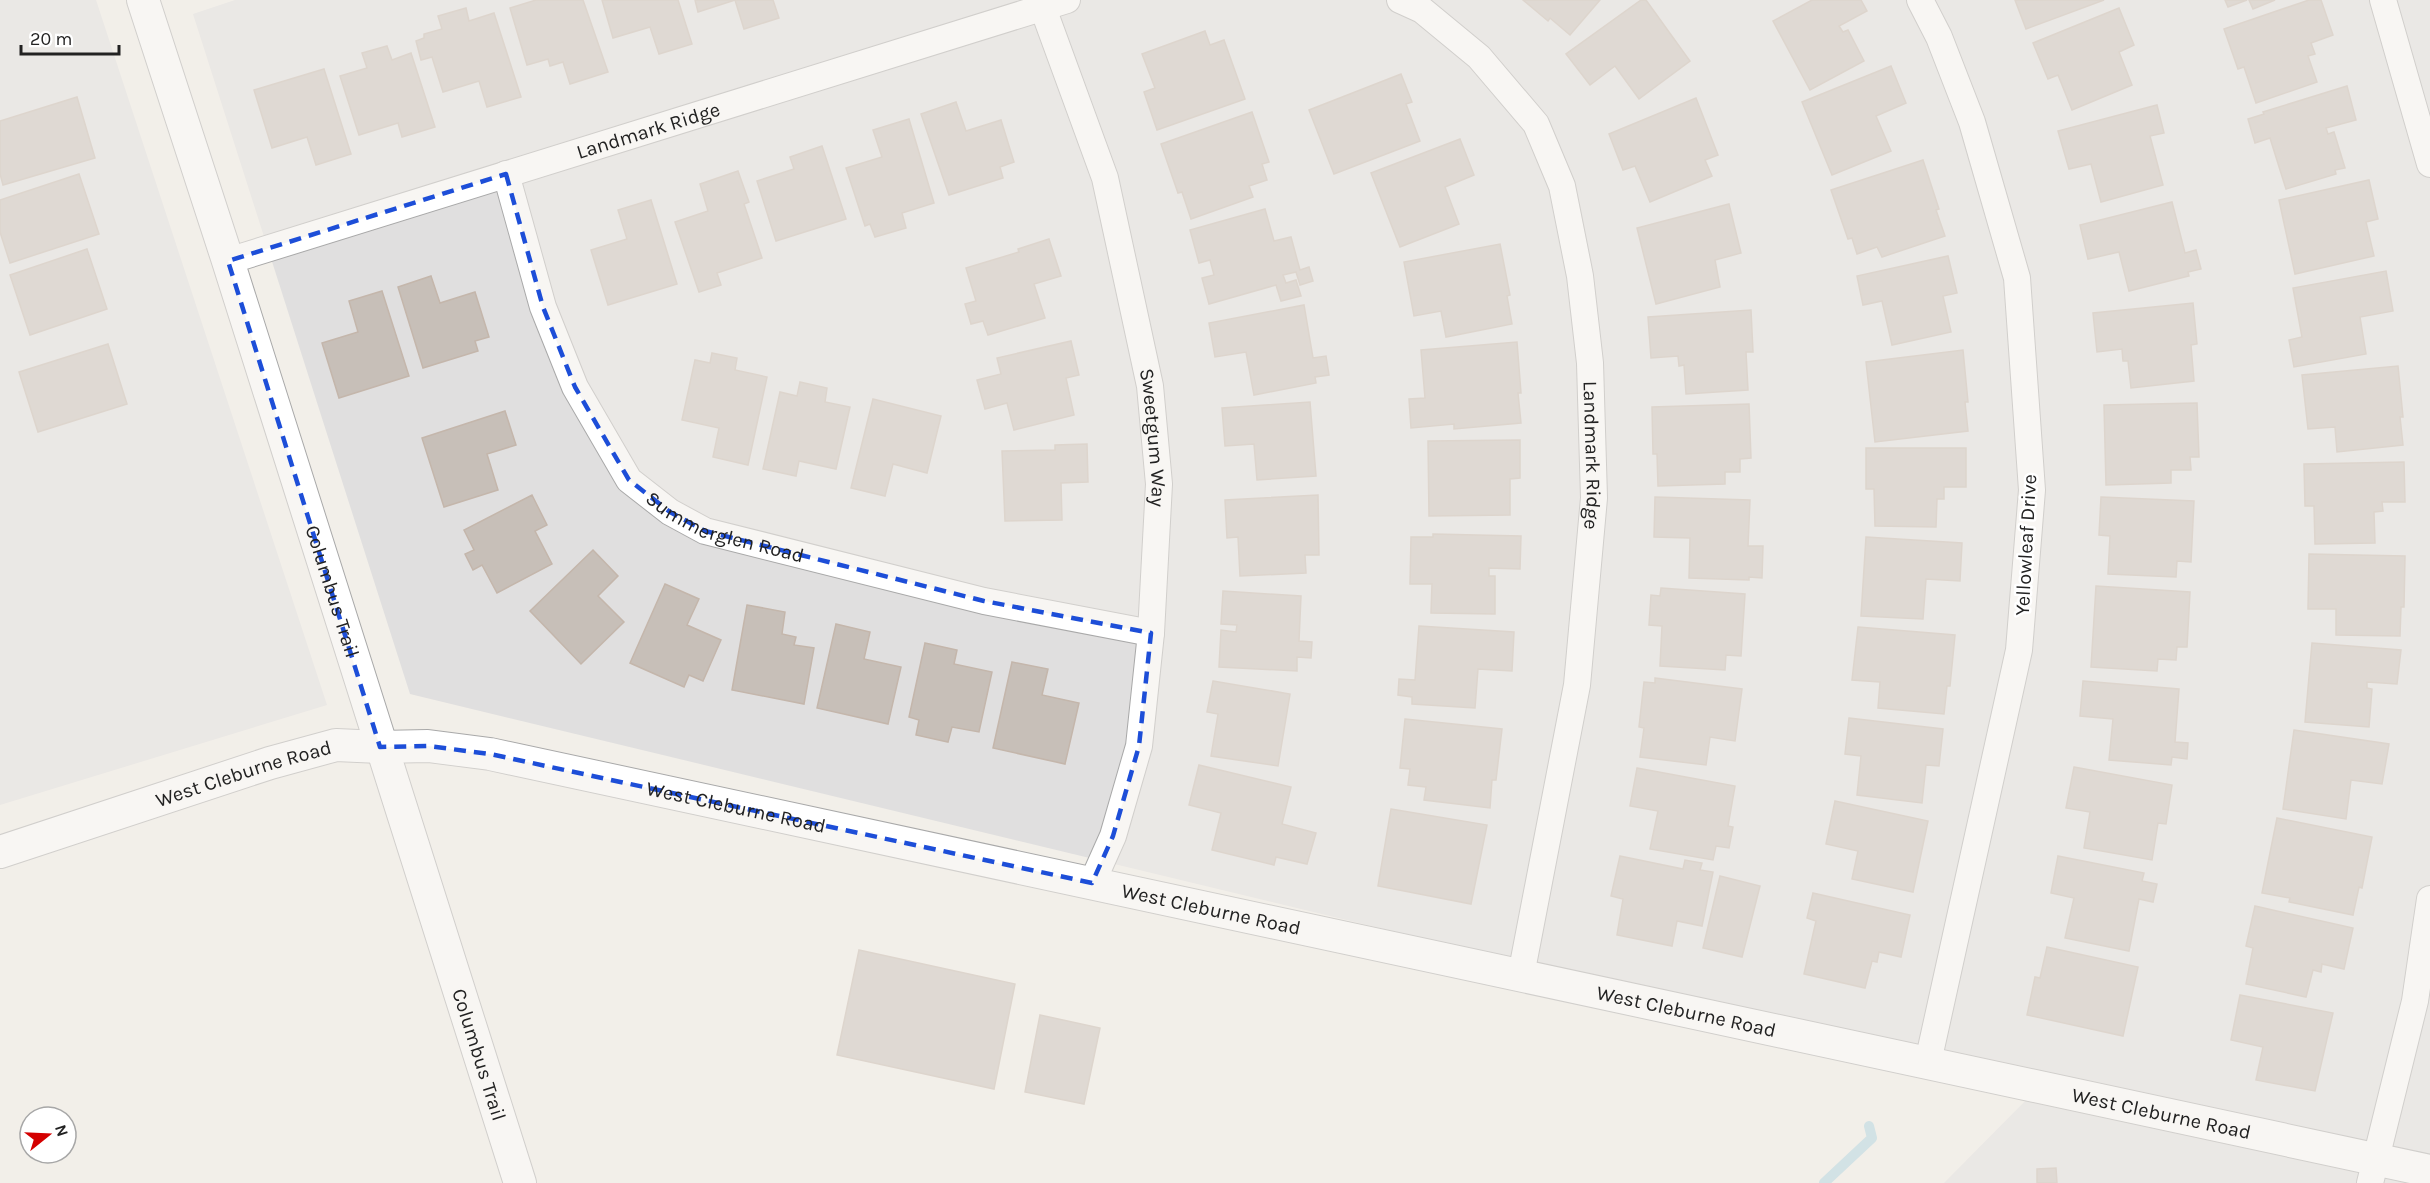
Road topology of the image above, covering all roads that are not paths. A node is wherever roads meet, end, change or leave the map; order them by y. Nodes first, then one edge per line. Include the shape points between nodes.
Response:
1 (143, 0) edge
2 (1067, 0) edge
3 (1400, 0) edge
4 (1920, 0) edge
5 (2383, 0) edge
6 (1041, 3) edge
7 (2421, 93) edge
8 (2430, 164) edge
9 (506, 174) junction
10 (228, 261) junction
11 (1151, 633) junction
12 (380, 747) junction
13 (0, 852) edge
14 (1092, 883) junction
15 (2430, 899) edge
16 (1521, 975) junction
17 (1928, 1062) junction
18 (2372, 1171) edge
19 (2430, 1171) edge
20 (520, 1183) edge

1 - 10 street, Columbus Trail
2 - 6 street, Landmark Ridge
3 - 16 street, Landmark Ridge via 1422,10 1479,57 1536,124 1562,186 1580,276 1590,363 1594,498 1577,685
4 - 17 street, Yellowleaf Drive via 1972,122 2017,278 2032,490 2019,650
5 - 7 street
6 - 9 street, Landmark Ridge
6 - 11 street, Sweetgum Way via 1105,178 1150,386 1159,484
7 - 8 street
9 - 10 street, Landmark Ridge
9 - 11 street, Summerglen Road via 543,307 575,387 630,480 670,512 705,531 984,601
10 - 12 street, Columbus Trail
11 - 14 street, Sweetgum Way via 1139,746 1113,836
12 - 13 street, West Cleburne Road via 336,745 270,763
12 - 14 street, West Cleburne Road via 428,746 490,754
12 - 20 street, Columbus Trail
14 - 16 street, West Cleburne Road
15 - 18 street via 2415,1001
16 - 17 street, West Cleburne Road
17 - 18 street, West Cleburne Road
18 - 19 street, West Cleburne Road

